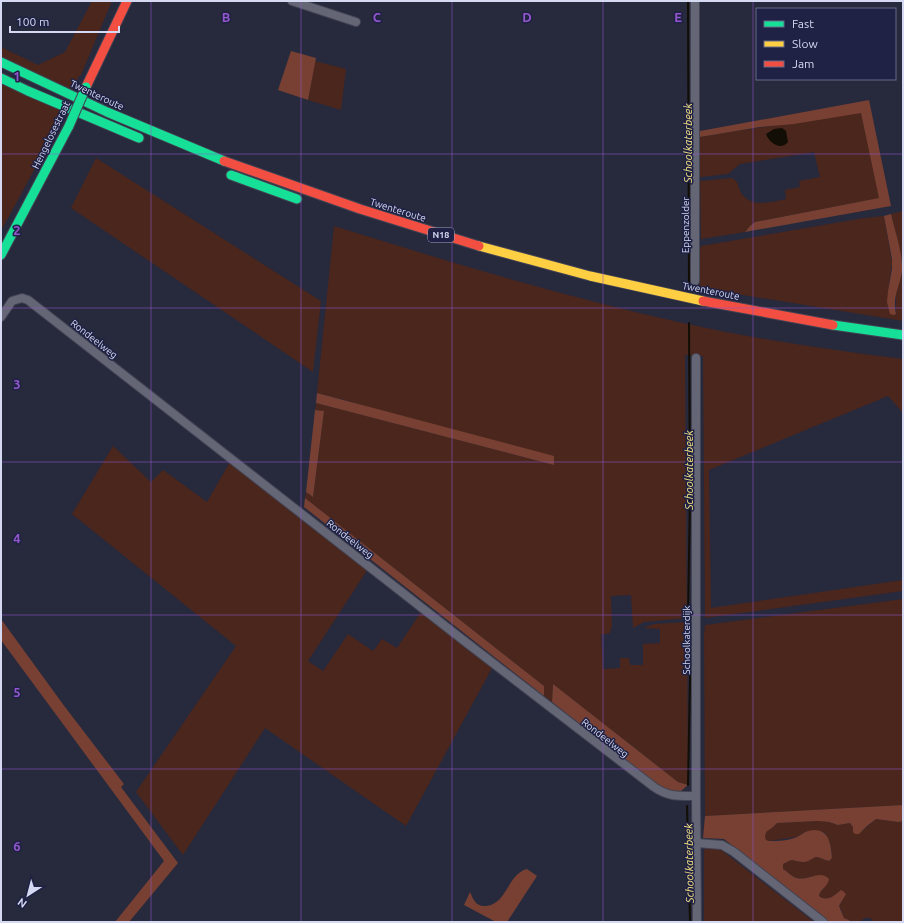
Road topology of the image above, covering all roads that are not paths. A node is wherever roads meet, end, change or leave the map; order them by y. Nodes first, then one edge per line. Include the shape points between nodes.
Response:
1 (126, 1) edge
2 (292, 1) edge
3 (695, 1) edge
4 (356, 22) dead end
5 (1, 62) edge
6 (1, 78) edge
7 (147, 141) dead end
8 (219, 170) dead end
9 (306, 202) dead end
10 (1, 255) edge
11 (696, 281) dead end
12 (1, 317) edge
13 (903, 335) edge
14 (696, 358) dead end
15 (696, 796) junction
16 (697, 843) junction
17 (697, 922) edge
18 (824, 922) edge

1 - 10 main road, Hengelosestraat, bridge via 41,181
2 - 4 street
3 - 11 street, Eppenzolder
5 - 13 main road, Twenteroute / N18 via 210,156 360,210 500,253 730,307
6 - 7 main road
8 - 9 main road
12 - 15 street, Rondeelweg via 12,301 22,298 28,300 654,787 664,794
14 - 15 street, Schoolkaterdijk
15 - 16 street, Schoolkaterdijk
16 - 17 street, Schoolkaterdijk
16 - 18 street via 722,845 734,852

